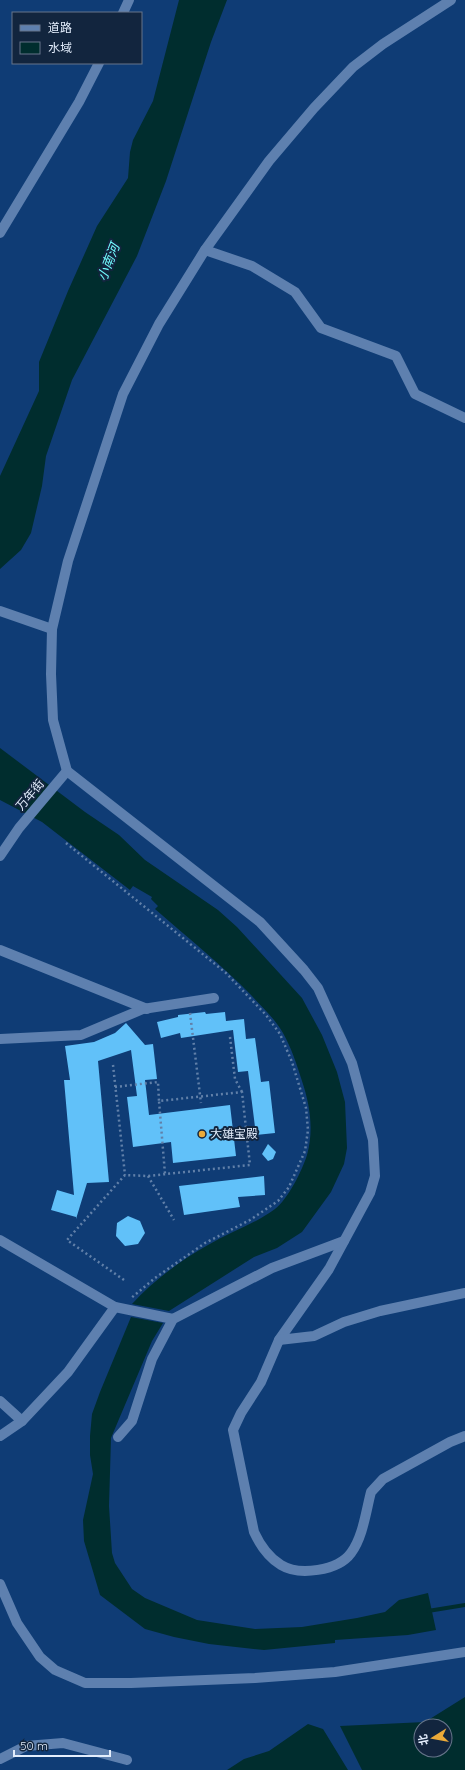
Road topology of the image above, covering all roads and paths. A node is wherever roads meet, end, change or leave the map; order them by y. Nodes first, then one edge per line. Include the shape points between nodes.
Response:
1 (129, 0) edge
2 (451, 0) edge
3 (123, 12) edge
4 (98, 64) edge
5 (0, 233) edge
6 (205, 250) junction
7 (465, 418) edge
8 (0, 611) edge
9 (52, 630) junction
10 (67, 772) junction
11 (66, 843) dead end
12 (0, 856) edge
13 (0, 950) edge
14 (214, 998) dead end
15 (189, 1002) junction
16 (147, 1009) junction
17 (230, 1037) dead end
18 (0, 1039) edge
19 (113, 1065) dead end
20 (115, 1087) junction
21 (242, 1092) junction
22 (200, 1097) junction
23 (159, 1101) junction
24 (201, 1104) dead end
25 (165, 1174) junction
26 (125, 1175) junction
27 (148, 1176) junction
28 (174, 1220) dead end
29 (0, 1240) edge
30 (344, 1241) junction
31 (124, 1280) dead end
32 (465, 1294) edge
33 (122, 1306) junction
34 (173, 1319) junction
35 (279, 1340) junction
36 (0, 1402) edge
37 (22, 1421) junction
38 (0, 1436) edge
39 (465, 1436) edge
40 (118, 1437) dead end
41 (0, 1584) edge
42 (465, 1652) edge
43 (0, 1747) edge
44 (2, 1758) edge
45 (127, 1760) dead end

1 - 3 street
2 - 6 street via 383,44 353,67 269,161
4 - 5 street via 79,102
6 - 7 street via 252,266 294,292 321,328 396,356 415,394
6 - 9 street via 159,324 123,394 68,561
8 - 9 street
9 - 10 street via 53,720
10 - 12 street, 万年街 via 19,828
10 - 30 street via 260,922 318,988 352,1063 373,1140 376,1165 373,1186
11 - 33 path via 226,973 266,1015 280,1034 292,1062 306,1108 308,1130 305,1151 292,1180 278,1201 250,1220 205,1243 155,1278
13 - 16 street
14 - 15 street
15 - 16 street
15 - 22 path
16 - 18 street via 81,1035
17 - 21 path via 235,1079
19 - 20 path
20 - 23 path via 158,1082
20 - 26 path
21 - 22 path
21 - 25 path via 250,1165
22 - 23 path
22 - 24 path
23 - 25 path
25 - 27 path
26 - 27 path
26 - 31 path via 67,1240
27 - 28 path
29 - 33 street
30 - 34 street via 272,1268
30 - 35 street via 329,1269
32 - 35 street via 380,1311 344,1322 314,1336
33 - 34 street
33 - 37 street via 68,1372
34 - 40 street via 152,1359 132,1421
35 - 39 street via 261,1382 232,1430 254,1532 269,1555 289,1569 326,1569 340,1563 351,1553 375,1486 382,1479
36 - 37 street
37 - 38 street
41 - 42 street via 17,1623 40,1657 55,1670 85,1683 131,1684 335,1672
43 - 44 street
44 - 45 street via 26,1746 63,1743

